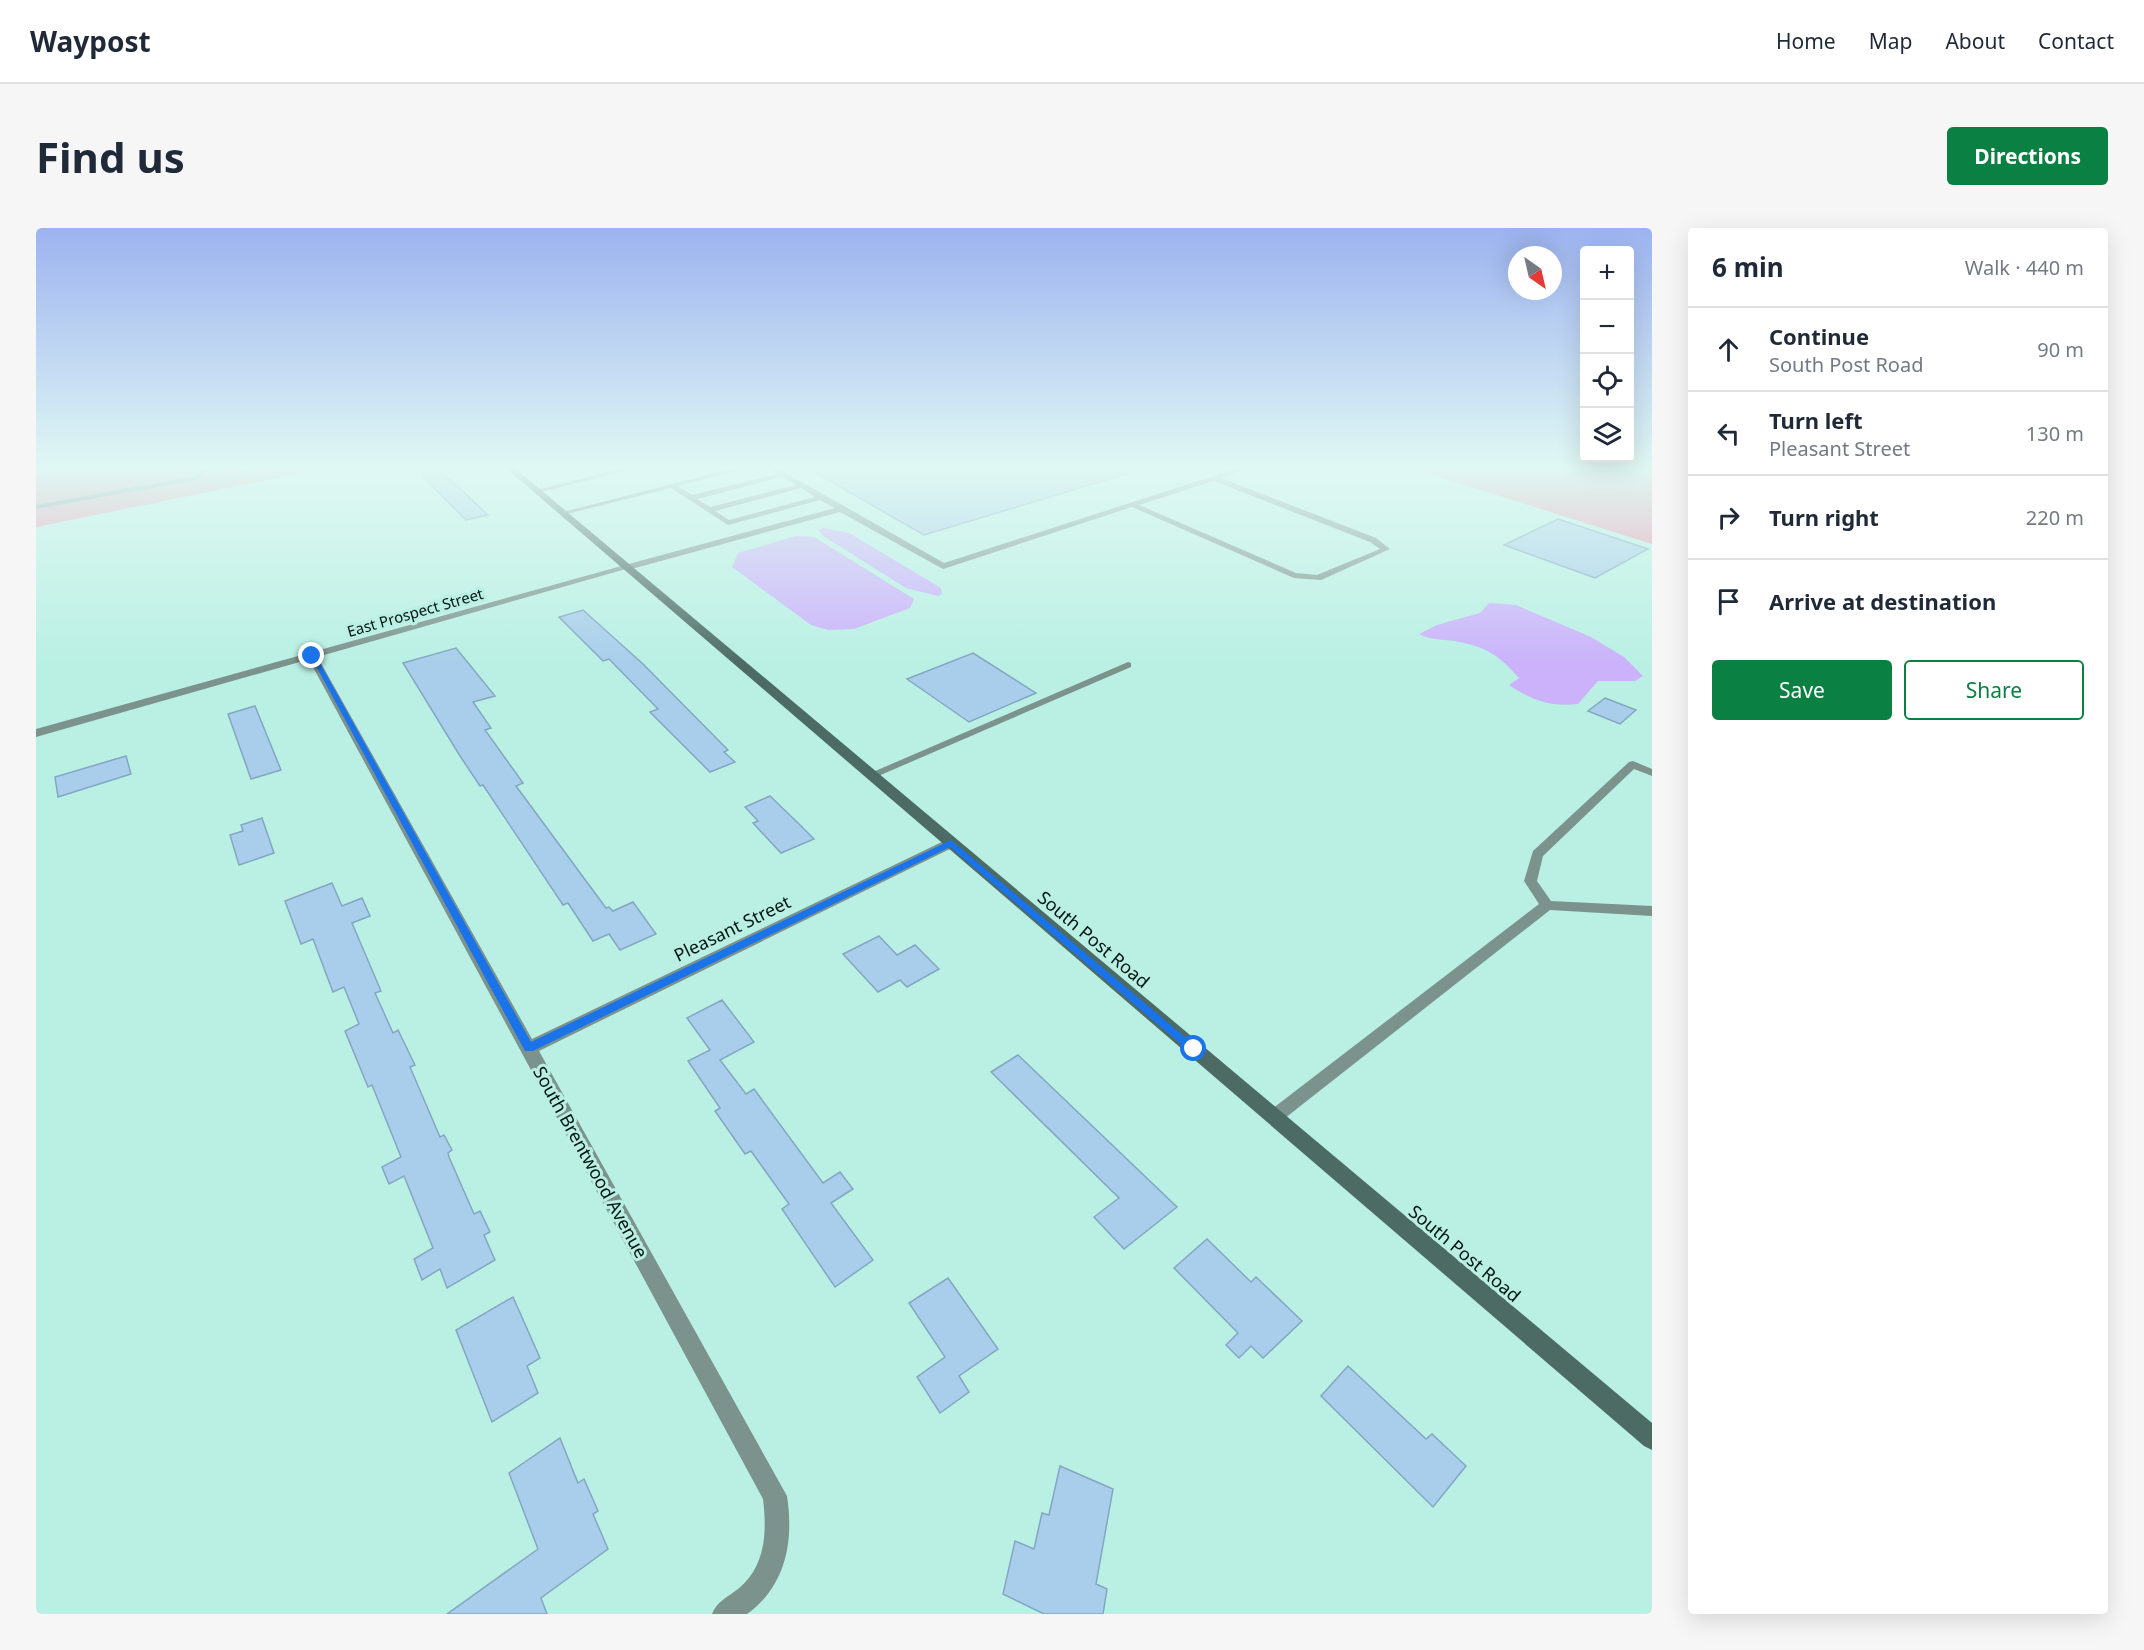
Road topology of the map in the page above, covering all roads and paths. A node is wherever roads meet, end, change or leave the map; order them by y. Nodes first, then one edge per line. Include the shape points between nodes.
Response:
1 (588, 534) edge
2 (748, 534) edge
3 (886, 534) edge
4 (1044, 534) edge
5 (1199, 534) edge
6 (1357, 534) edge
7 (628, 567) junction
8 (312, 656) junction
9 (1128, 665) dead end
10 (36, 734) edge
11 (1652, 773) edge
12 (872, 775) junction
13 (951, 843) junction
14 (1547, 904) junction
15 (1652, 911) edge
16 (529, 1048) junction
17 (1274, 1117) junction
18 (1652, 1438) edge
19 (724, 1614) edge

1 - 7 main road, South Post Road
2 - 7 lane
3 - 4 lane via 943,566
5 - 6 lane via 1294,575 1318,578 1386,549
7 - 8 street, East Prospect Street
7 - 12 main road, South Post Road
8 - 10 street, East Prospect Street
8 - 16 street, South Brentwood Avenue
9 - 12 lane
11 - 14 lane via 1633,764 1537,854 1530,881
12 - 13 main road, South Post Road
13 - 16 street, Pleasant Street
13 - 17 main road, South Post Road
14 - 15 lane
14 - 17 lane
16 - 19 street, South Brentwood Avenue via 772,1490 778,1514 776,1547 768,1571 758,1588
17 - 18 main road, South Post Road

